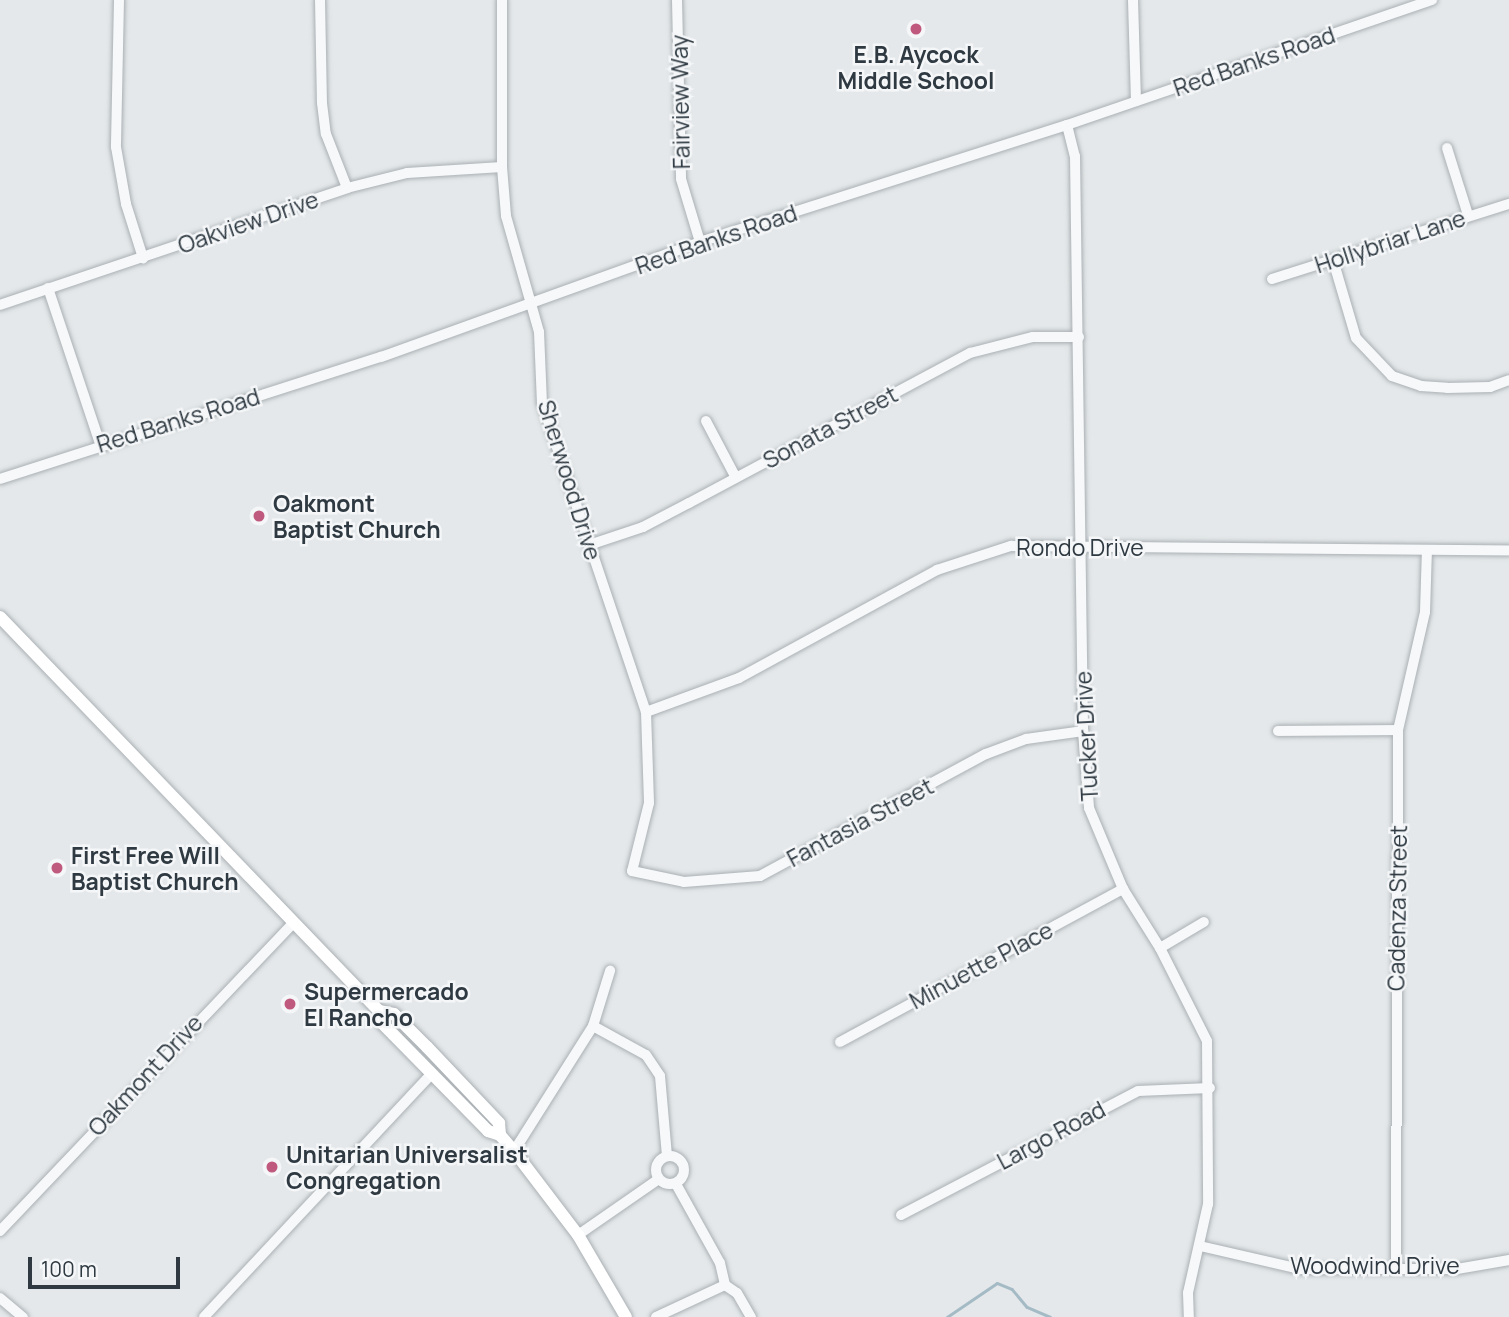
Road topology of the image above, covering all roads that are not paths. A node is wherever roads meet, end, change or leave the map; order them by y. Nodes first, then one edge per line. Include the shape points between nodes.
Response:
1 (119, 0) edge
2 (320, 0) edge
3 (502, 0) edge
4 (677, 0) edge
5 (1133, 0) edge
6 (1432, 0) edge
7 (1136, 101) junction
8 (1067, 124) junction
9 (1447, 148) dead end
10 (502, 167) junction
11 (347, 188) junction
12 (1509, 204) edge
13 (1468, 215) junction
14 (700, 242) junction
15 (143, 258) junction
16 (1333, 260) junction
17 (1272, 279) dead end
18 (48, 288) junction
19 (533, 304) junction
20 (0, 305) edge
21 (1079, 337) junction
22 (1509, 380) edge
23 (706, 421) dead end
24 (100, 443) junction
25 (736, 478) junction
26 (0, 479) edge
27 (589, 545) junction
28 (1082, 547) junction
29 (1427, 550) junction
30 (1509, 550) edge
31 (0, 617) edge
32 (646, 712) junction
33 (1398, 730) junction
34 (1278, 731) dead end
35 (1083, 732) junction
36 (632, 871) joint
37 (1123, 889) junction
38 (1204, 922) dead end
39 (293, 923) junction
40 (1160, 948) junction
41 (610, 971) dead end
42 (379, 1011) junction
43 (386, 1026) junction
44 (593, 1026) junction
45 (840, 1042) dead end
46 (427, 1047) junction
47 (432, 1073) junction
48 (1210, 1088) junction
49 (494, 1118) junction
50 (500, 1135) junction
51 (514, 1151) junction
52 (667, 1156) junction
53 (659, 1179) junction
54 (676, 1184) junction
55 (901, 1215) dead end
56 (0, 1230) edge
57 (578, 1235) junction
58 (1200, 1246) junction
59 (1509, 1260) edge
60 (1396, 1269) junction
61 (725, 1285) junction
62 (0, 1298) edge
63 (23, 1317) edge
64 (204, 1317) edge
65 (626, 1317) edge
66 (656, 1317) edge
67 (751, 1317) edge
68 (1189, 1317) edge

1 - 15 street via 116,147 126,204
2 - 11 street via 326,134
3 - 10 street, Sherwood Drive
4 - 14 street, Fairview Way via 681,179
5 - 7 street
6 - 7 street, Red Banks Road
7 - 8 street, Red Banks Road
8 - 14 street, Red Banks Road
8 - 21 street, Tucker Drive via 1075,156
9 - 13 street
10 - 11 street, Oakview Drive via 407,173
10 - 19 street, Sherwood Drive via 506,216
11 - 15 street, Oakview Drive
12 - 13 street, Hollybriar Lane
13 - 16 street, Hollybriar Lane
14 - 19 street, Red Banks Road
15 - 18 street, Oakview Drive
16 - 17 street, Hollybriar Lane
16 - 22 street via 1356,338 1392,376 1421,386 1447,388 1490,387
18 - 20 street, Oakview Drive
18 - 24 street
19 - 24 street, Red Banks Road
19 - 27 street, Sherwood Drive via 542,403
21 - 25 street, Sonata Street via 1033,338 970,353
21 - 28 street, Tucker Drive
23 - 25 street
24 - 26 street, Red Banks Road
25 - 27 street, Sonata Street via 643,527
27 - 32 street, Sherwood Drive
28 - 29 street, Rondo Drive
28 - 32 street, Rondo Drive via 1011,546 973,555 739,678
28 - 35 street, Tucker Drive
29 - 30 street, Rondo Drive
29 - 33 street, Cadenza Street via 1425,612
31 - 39 main road
32 - 36 street, Sherwood Drive via 649,803
33 - 34 street
33 - 60 street, Cadenza Street
35 - 36 street, Fantasia Street via 1026,739 986,754 760,876 684,882
35 - 37 street, Tucker Drive via 1089,808
37 - 40 street, Tucker Drive
37 - 45 street, Minuette Place
38 - 40 street
39 - 42 main road
39 - 56 street, Oakmont Drive
40 - 48 street, Tucker Drive via 1207,1041
41 - 44 street
42 - 43 main road
42 - 46 main road via 394,1014
43 - 46 main road via 395,1027 420,1049
43 - 47 main road
44 - 51 street
44 - 52 street via 646,1055 660,1076
46 - 49 main road
47 - 49 main road via 446,1077 482,1116
47 - 50 main road via 488,1131
47 - 64 street
48 - 55 street, Largo Road via 1138,1091
48 - 58 street, Tucker Drive via 1208,1204
49 - 50 main road
50 - 51 main road
51 - 57 main road
52 - 53 street via 656,1166
52 - 54 street via 680,1160 685,1168
53 - 54 street
53 - 57 street
54 - 61 street via 720,1263
57 - 65 main road
58 - 60 street, Woodwind Drive via 1300,1269
58 - 68 street, Tucker Drive via 1188,1293
59 - 60 street, Woodwind Drive via 1457,1269
61 - 66 street
61 - 67 street via 737,1293
62 - 63 street

